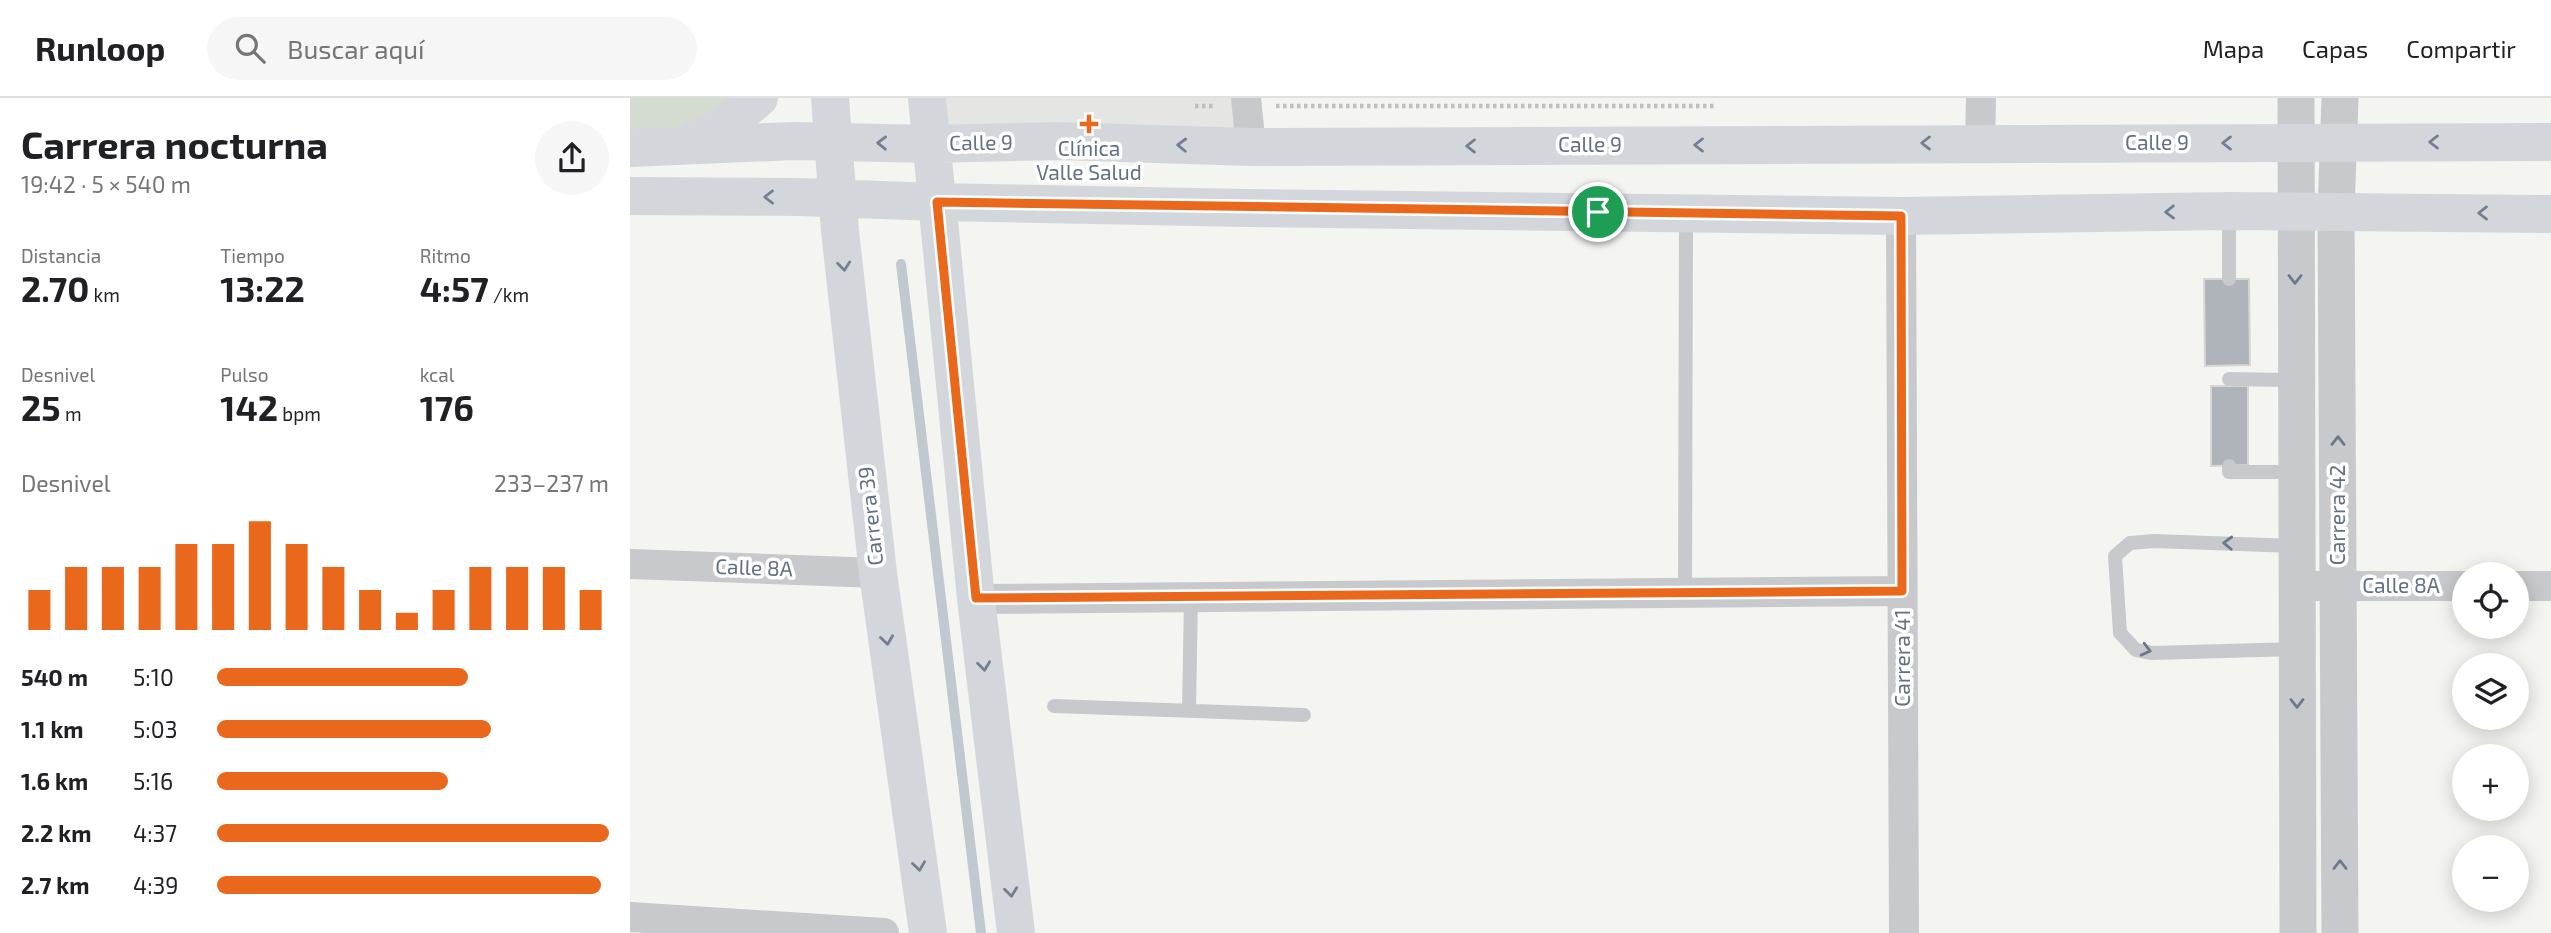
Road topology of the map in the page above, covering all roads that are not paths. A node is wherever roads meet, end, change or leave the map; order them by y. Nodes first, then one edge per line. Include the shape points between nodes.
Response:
1 (759, 98) edge
2 (830, 98) edge
3 (927, 98) edge
4 (1980, 98) edge
5 (2296, 98) edge
6 (2340, 98) edge
7 (1247, 102) edge
8 (833, 141) junction
9 (2340, 142) junction
10 (2551, 142) edge
11 (1980, 143) junction
12 (2296, 143) junction
13 (931, 144) junction
14 (681, 147) junction
15 (630, 148) edge
16 (1251, 148) junction
17 (630, 196) edge
18 (837, 198) junction
19 (937, 202) junction
20 (2229, 211) junction
21 (2295, 211) junction
22 (2336, 212) junction
23 (1686, 213) junction
24 (2551, 214) edge
25 (1901, 216) junction
26 (2229, 279) dead end
27 (2229, 377) dead end
28 (2296, 380) junction
29 (2229, 466) dead end
30 (2296, 472) junction
31 (2296, 546) junction
32 (630, 564) edge
33 (878, 573) junction
34 (2296, 586) junction
35 (2338, 586) junction
36 (2452, 586) edge
37 (2529, 586) edge
38 (2551, 586) edge
39 (1902, 591) junction
40 (1685, 593) junction
41 (1191, 597) junction
42 (976, 598) junction
43 (2297, 649) junction
44 (1054, 706) dead end
45 (1189, 711) junction
46 (1304, 715) dead end
47 (630, 917) edge
48 (669, 926) edge
49 (884, 933) edge
50 (928, 933) edge
51 (1016, 933) edge
52 (1904, 933) edge
53 (2298, 933) edge
54 (2340, 933) edge

1 - 14 main road via 728,124
2 - 8 main road, Carrera 39
3 - 13 main road
4 - 11 street
5 - 12 street, Carrera 42
6 - 9 street, Carrera 42
7 - 16 street
13 -> 8 main road, Calle 9
8 - 14 main road, Calle 9
8 - 18 main road, Carrera 39
10 -> 9 main road, Calle 9
9 - 12 main road, Calle 9
9 - 22 street, Carrera 42
12 -> 11 main road, Calle 9
11 -> 16 main road, Calle 9
12 - 21 street, Carrera 42
16 -> 13 main road, Calle 9 via 1059,141
13 - 19 main road
14 - 15 main road, Calle 9
18 -> 17 main road
18 - 19 main road
18 -> 33 main road, Carrera 39
19 - 23 main road
19 - 42 main road
20 - 21 main road
20 -> 25 main road
20 - 26 lane
21 - 22 main road
21 -> 28 street, Carrera 42
24 -> 22 main road
35 -> 22 street, Carrera 42
23 - 25 main road
23 - 40 lane
25 - 39 street, Carrera 41
27 - 28 lane
28 - 30 street, Carrera 42
29 - 30 lane via 2229,472
30 - 31 street, Carrera 42
31 - 34 street, Carrera 42
31 -> 43 lane via 2154,541 2130,543 2115,556 2120,633 2136,650
32 - 33 street, Calle 8A
33 -> 50 main road, Carrera 39
34 - 35 street, Calle 8A
34 - 43 street, Carrera 42
35 - 36 street, Calle 8A
54 -> 35 street, Carrera 42
37 - 38 street
39 - 40 street
39 - 52 street, Carrera 41
40 - 41 street
41 - 42 street
41 - 45 lane
42 -> 51 main road
43 -> 53 street, Carrera 42
44 - 45 lane
45 - 46 lane
47 - 48 street
48 - 49 street

